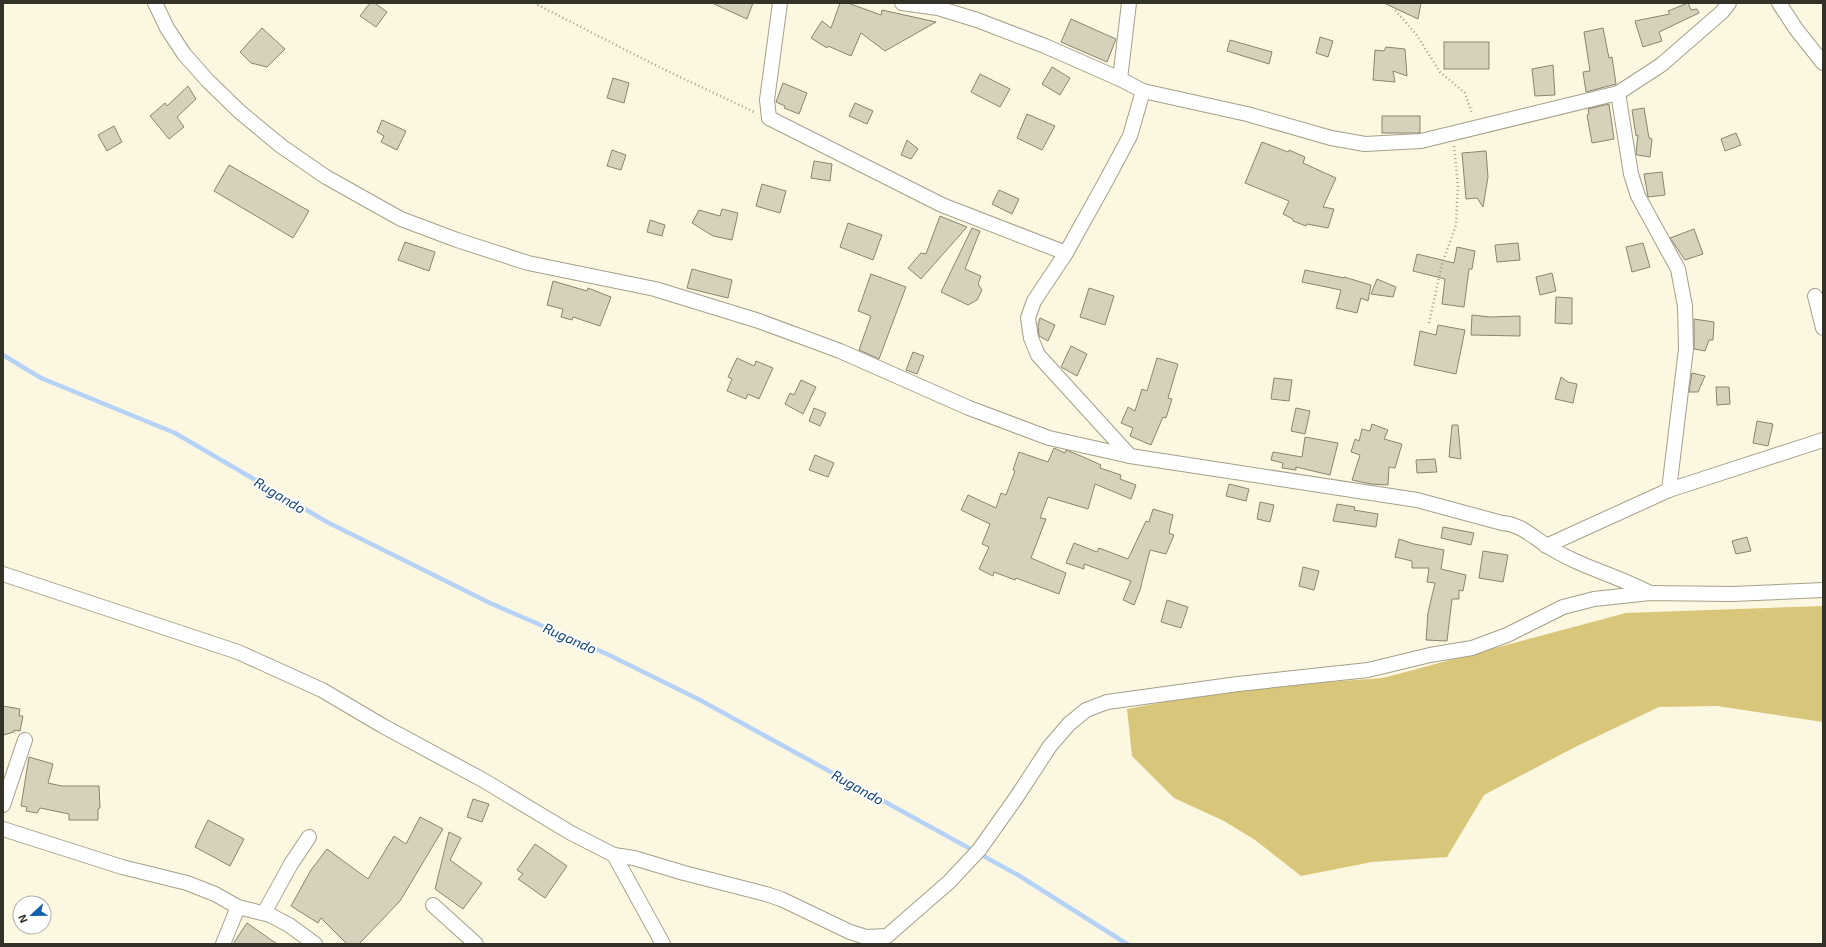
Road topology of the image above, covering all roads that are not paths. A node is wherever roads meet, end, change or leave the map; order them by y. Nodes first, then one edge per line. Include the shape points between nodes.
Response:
1 (155, 3) edge
2 (780, 3) edge
3 (902, 3) edge
4 (1129, 3) edge
5 (1729, 3) edge
6 (1779, 3) edge
7 (1823, 63) edge
8 (1120, 79) junction
9 (1143, 91) junction
10 (1618, 93) junction
11 (1066, 253) junction
12 (1815, 296) dead end
13 (1823, 328) edge
14 (1823, 440) edge
15 (1130, 456) junction
16 (1670, 490) junction
17 (1546, 546) junction
18 (3, 574) edge
19 (1823, 590) edge
20 (1650, 593) junction
21 (25, 740) dead end
22 (3, 805) edge
23 (3, 829) edge
24 (309, 836) dead end
25 (614, 855) junction
26 (433, 905) dead end
27 (238, 906) junction
28 (264, 913) junction
29 (223, 944) edge
30 (315, 944) edge
31 (476, 944) edge
32 (663, 944) edge

1 - 15 street via 184,54 240,112 281,146 326,177 402,219 528,263 655,289 731,312 813,340 1009,424 1049,438
2 - 11 street via 767,100 769,118 942,205
3 - 8 street via 938,8 977,20
4 - 8 street
5 - 10 street via 1661,65
6 - 7 street
8 - 9 street
9 - 10 street via 1247,114 1331,138 1365,144 1420,141
9 - 11 street via 1130,136
10 - 16 street via 1633,181 1638,196 1678,269 1685,306 1686,349
11 - 15 street via 1034,301 1028,318 1031,338 1038,355 1058,379
12 - 13 street
14 - 16 street
15 - 17 street via 1417,500 1517,526
16 - 17 street
17 - 20 street via 1568,559
18 - 25 street via 238,652 322,690 483,780 571,833
19 - 20 street via 1732,594
20 - 25 street via 1594,599 1563,607 1507,635 1472,648 1368,670 1134,697 1107,702 1086,710 1069,724 1050,746 979,850 949,882 887,936 866,937 781,899 648,861
21 - 22 street
23 - 27 street via 122,867 187,883
24 - 28 street
25 - 32 street
26 - 31 street
27 - 28 street
27 - 29 street
28 - 30 street via 289,925

